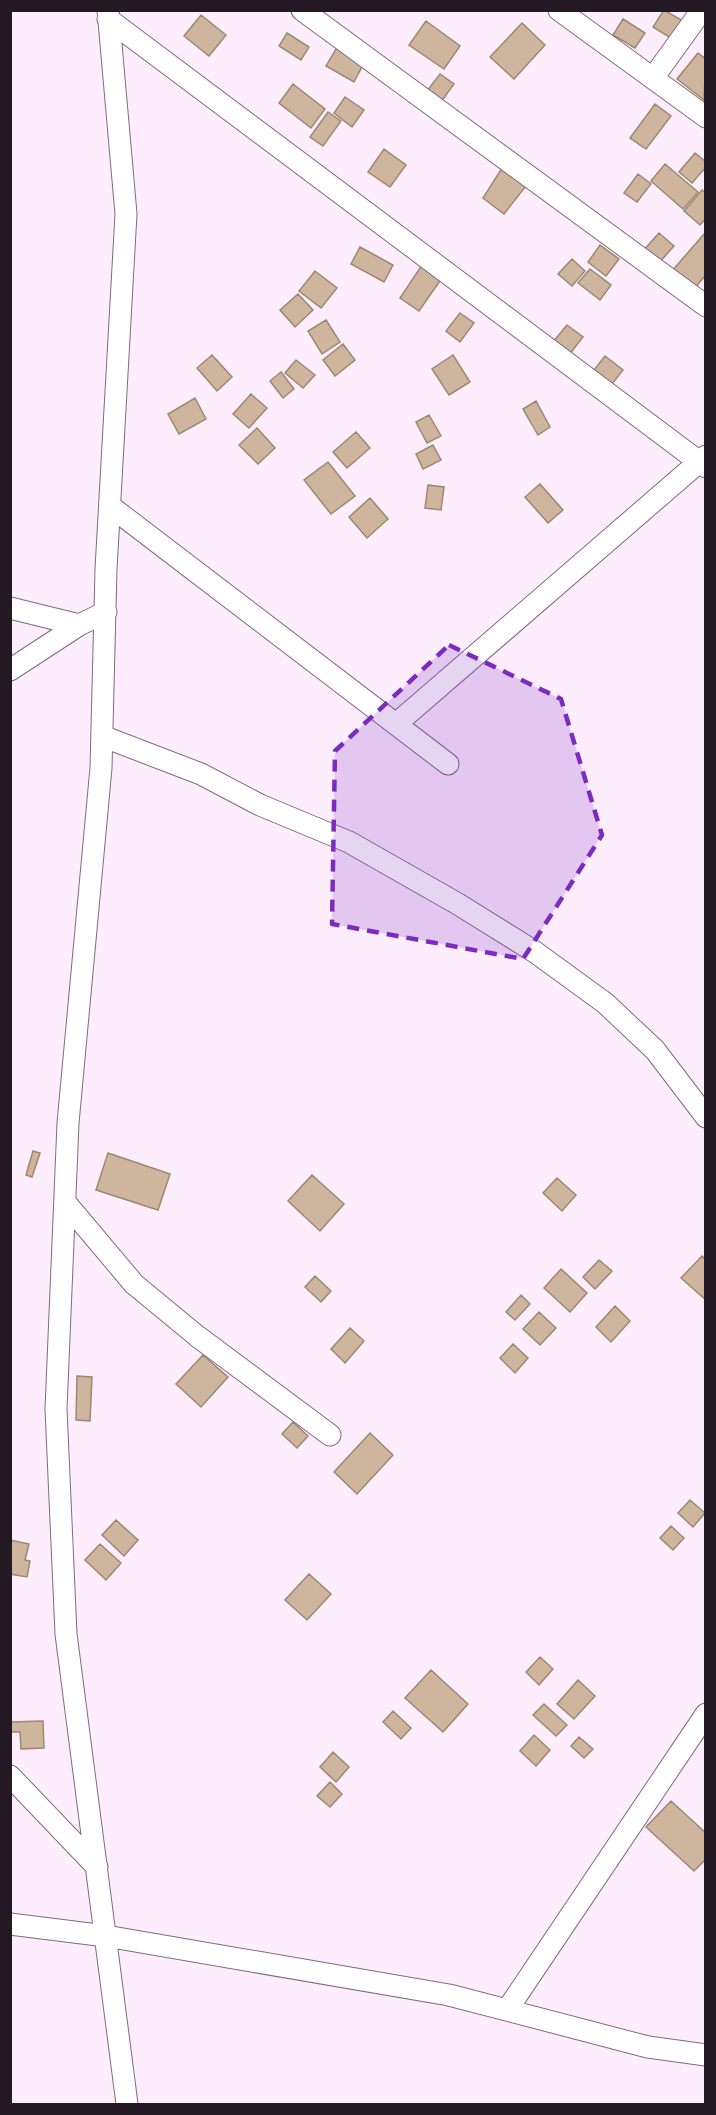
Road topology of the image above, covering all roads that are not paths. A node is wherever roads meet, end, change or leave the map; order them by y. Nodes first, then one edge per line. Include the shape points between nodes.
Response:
1 (302, 10) edge
2 (559, 10) edge
3 (702, 10) edge
4 (108, 15) edge
5 (652, 78) junction
6 (705, 117) edge
7 (705, 306) edge
8 (704, 461) edge
9 (110, 506) junction
10 (10, 608) edge
11 (106, 612) junction
12 (80, 625) junction
13 (10, 670) edge
14 (396, 724) junction
15 (102, 736) junction
16 (448, 764) dead end
17 (705, 1117) edge
18 (65, 1202) junction
19 (330, 1435) dead end
20 (705, 1714) edge
21 (10, 1776) edge
22 (97, 1867) junction
23 (10, 1924) edge
24 (106, 1936) junction
25 (507, 2010) junction
26 (705, 2055) edge
27 (127, 2104) edge

1 - 7 street
2 - 5 street
3 - 5 street
4 - 8 street
4 - 9 street via 126,214
5 - 6 street
8 - 14 street
9 - 11 street
9 - 14 street
10 - 12 street
11 - 12 street
11 - 15 street
12 - 13 street
14 - 16 street
15 - 17 street via 201,774 260,805 349,842 525,946 605,1003 655,1050
15 - 18 street via 68,1123
18 - 19 street via 134,1284
18 - 22 street via 56,1409 65,1610
20 - 25 street
21 - 22 street
22 - 24 street
23 - 24 street
24 - 25 street via 449,1995
24 - 27 street
25 - 26 street via 648,2047

